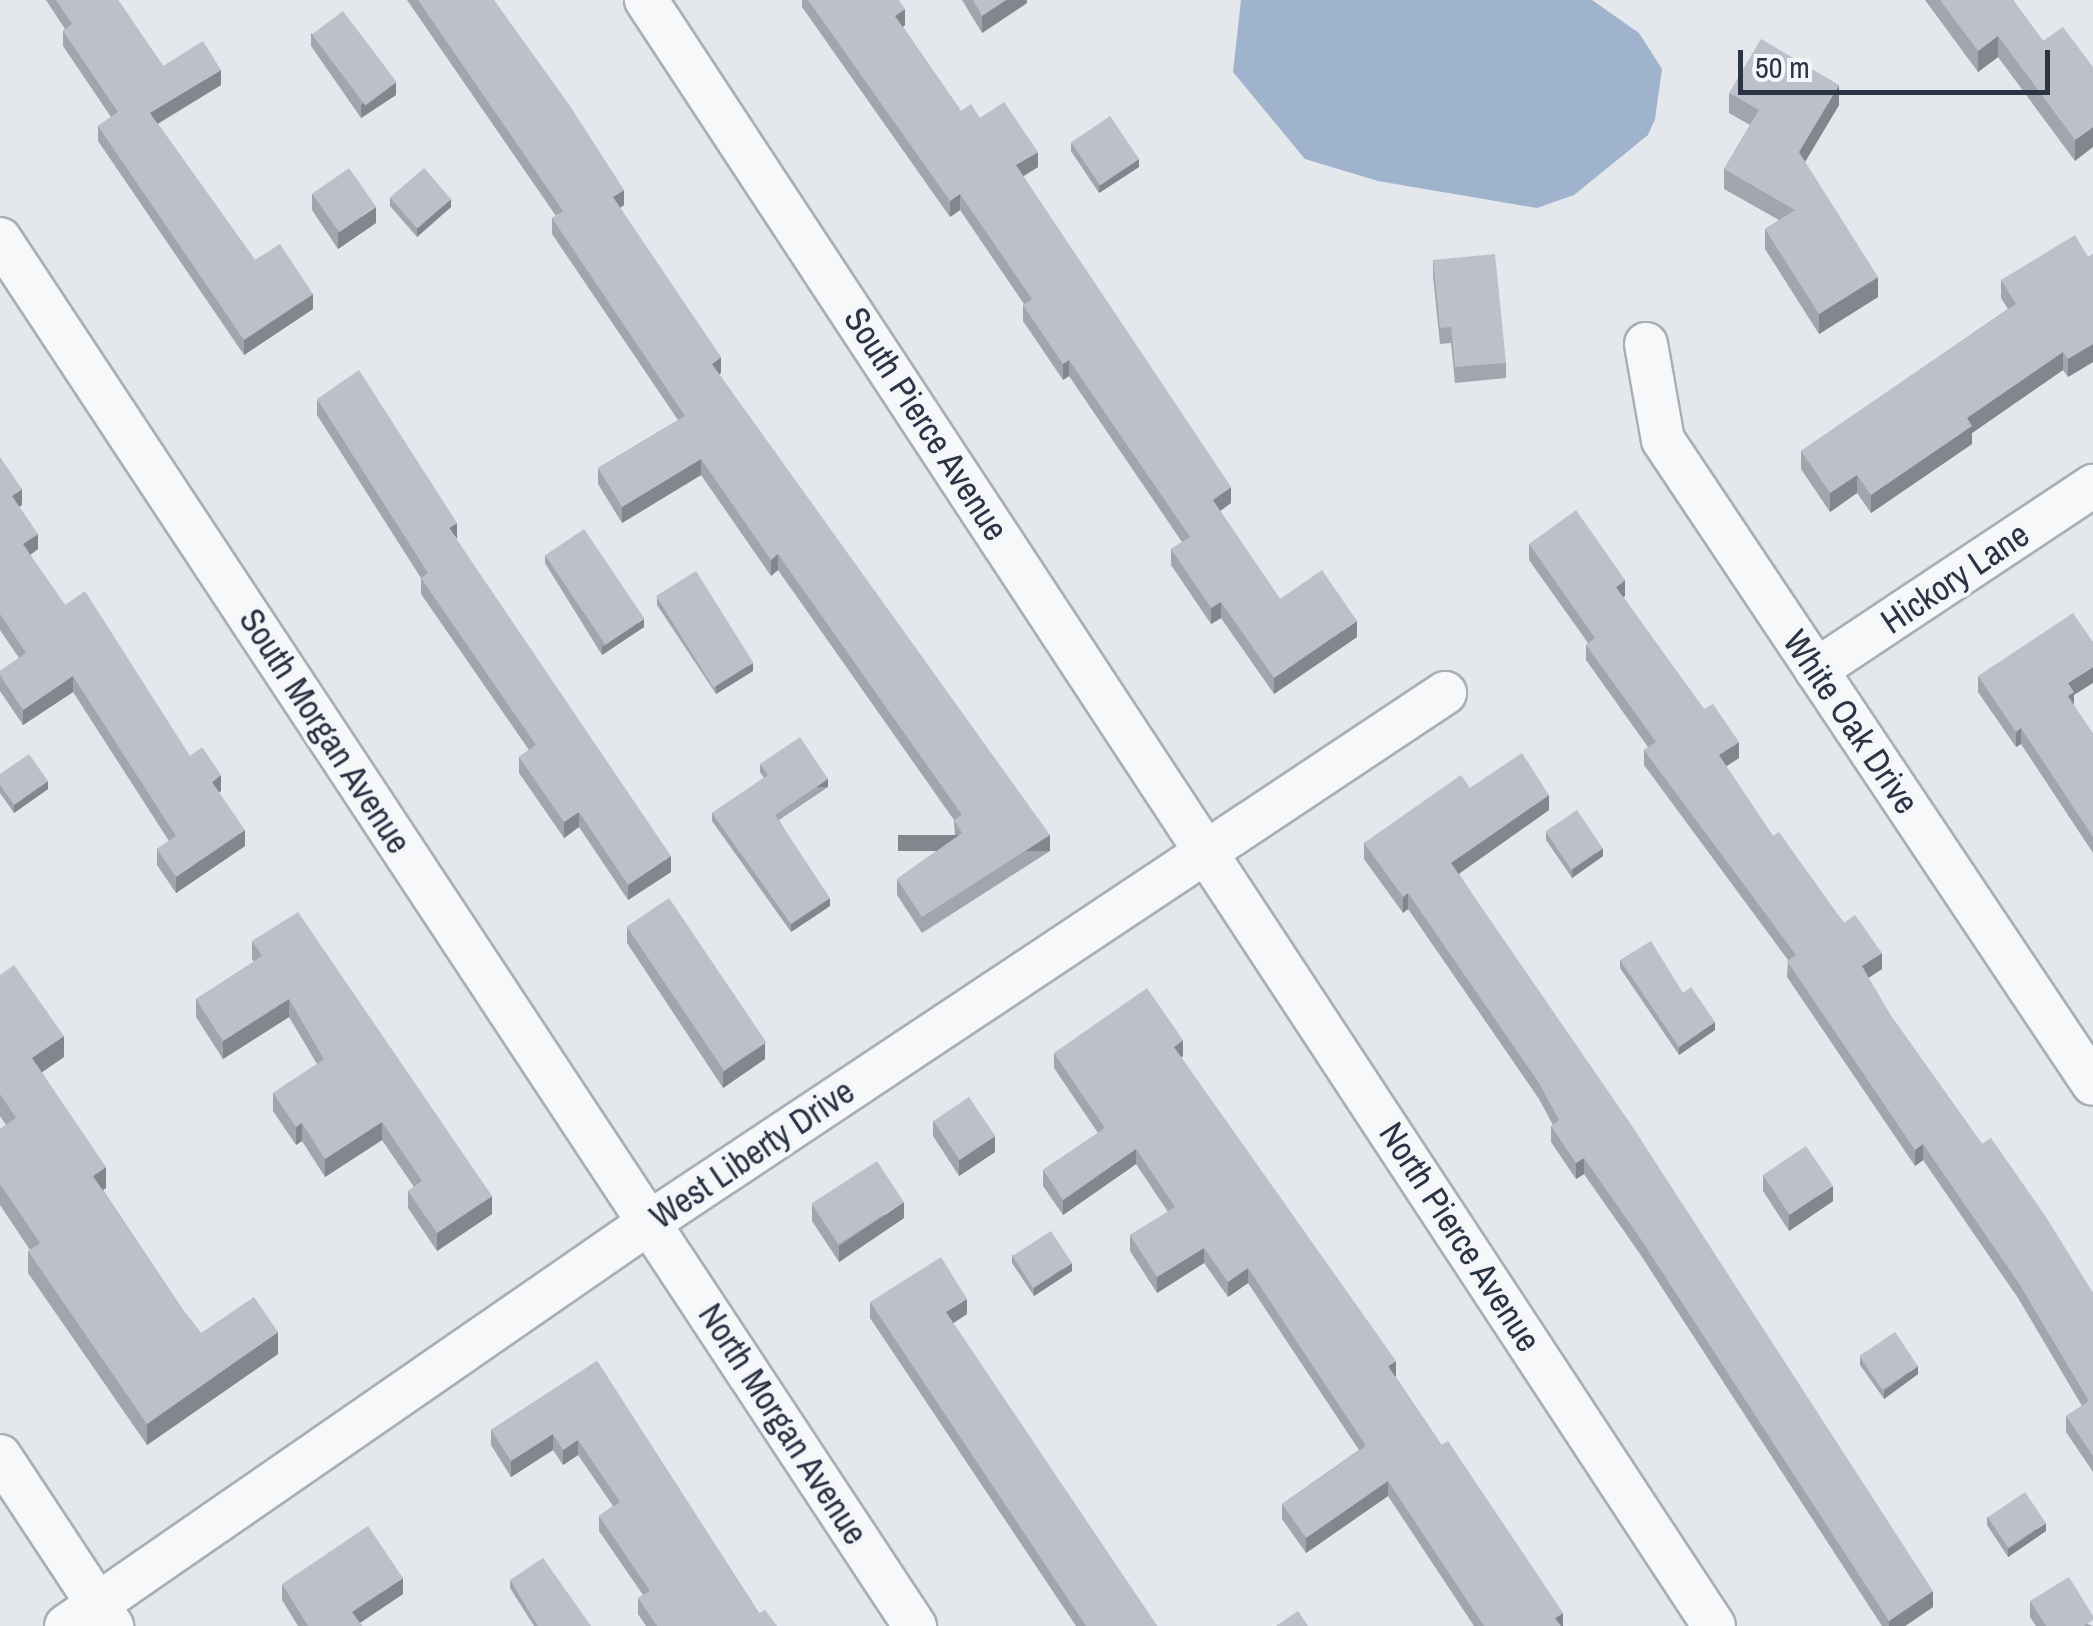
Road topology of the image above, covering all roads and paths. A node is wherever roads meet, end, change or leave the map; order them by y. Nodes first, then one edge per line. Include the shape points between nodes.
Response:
1 (646, 0) edge
2 (0, 239) edge
3 (1646, 344) dead end
4 (2093, 486) edge
5 (1816, 670) junction
6 (1445, 693) dead end
7 (1205, 849) junction
8 (2093, 1084) edge
9 (650, 1222) junction
10 (0, 1456) edge
11 (92, 1619) edge
12 (916, 1626) edge
13 (1714, 1626) edge

1 - 7 street, South Pierce Avenue
2 - 9 street, South Morgan Avenue
3 - 5 street, White Oak Drive via 1663,440
4 - 5 street, Hickory Lane
5 - 8 street, White Oak Drive
6 - 7 street, West Liberty Drive
7 - 9 street, West Liberty Drive
7 - 13 street, North Pierce Avenue
9 - 11 street, West Liberty Drive
9 - 12 street, North Morgan Avenue
10 - 11 street

